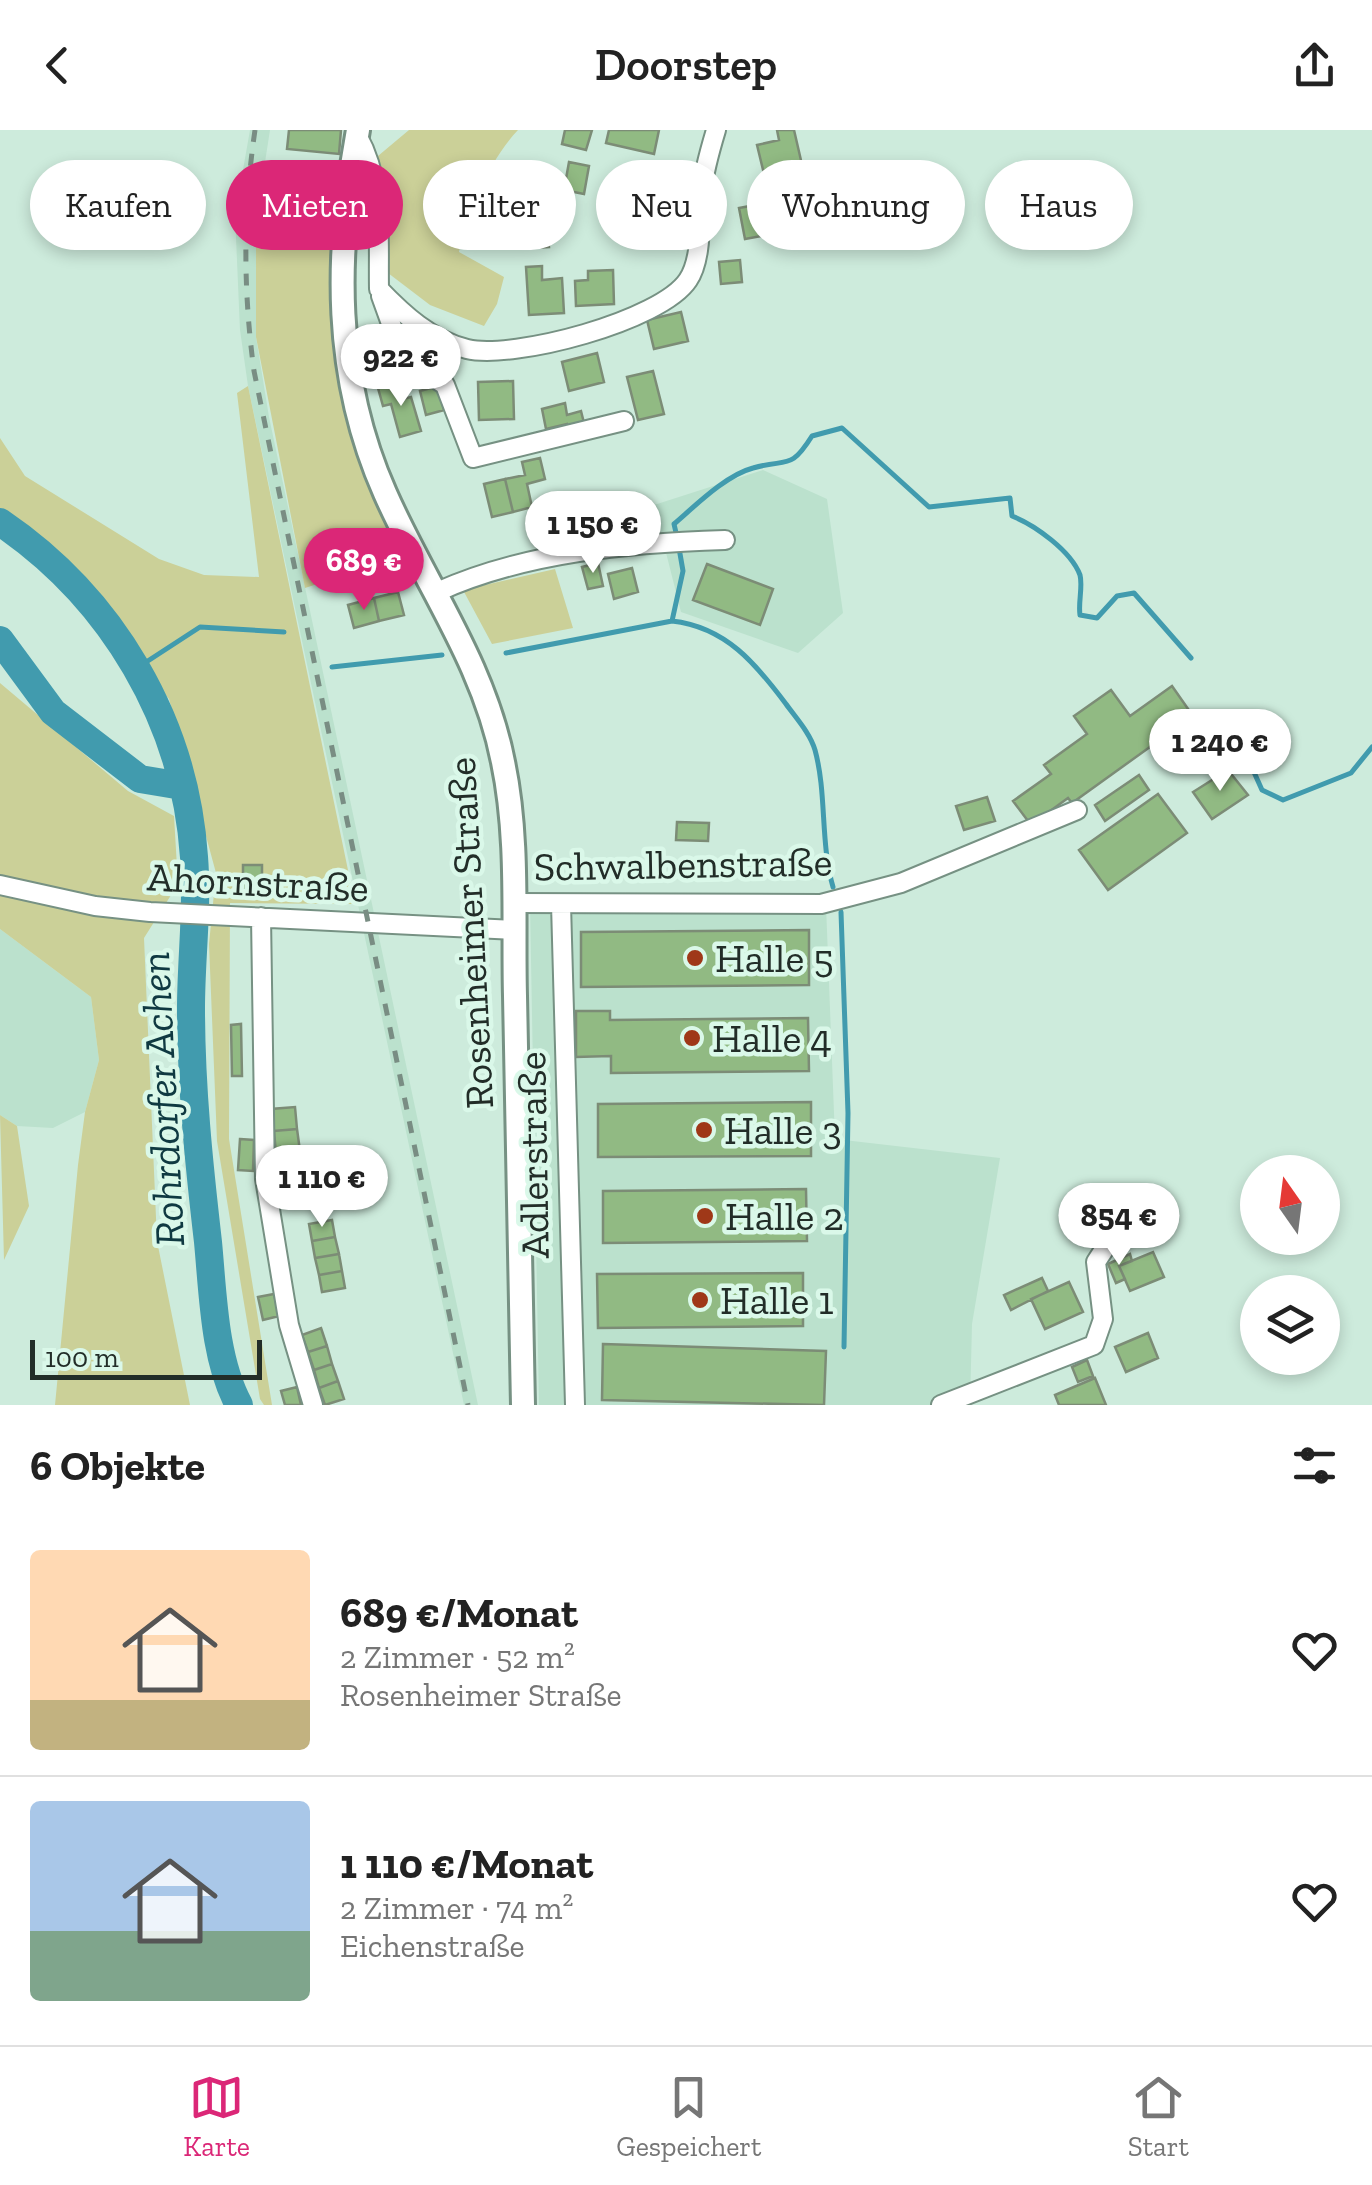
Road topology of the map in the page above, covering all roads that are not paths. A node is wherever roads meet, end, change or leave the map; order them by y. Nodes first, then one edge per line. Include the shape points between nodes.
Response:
1 (716, 130) edge
2 (357, 133) edge
3 (379, 289) junction
4 (624, 421) dead end
5 (725, 540) dead end
6 (436, 592) junction
7 (1077, 810) dead end
8 (0, 886) edge
9 (514, 902) junction
10 (562, 904) junction
11 (261, 918) junction
12 (514, 930) junction
13 (1107, 1245) dead end
14 (313, 1405) edge
15 (524, 1405) edge
16 (574, 1405) edge
17 (942, 1405) edge

1 - 3 street via 692,276 630,322 532,346 469,350 426,331
2 - 3 street via 377,189
2 - 6 main road, Rosenheimer Straße via 344,225 346,374 385,493
3 - 4 street via 403,357 444,385 473,458
5 - 6 street via 564,556
6 - 9 main road, Rosenheimer Straße via 494,721 509,805
7 - 10 street, Schwalbenstraße via 900,883 821,904
8 - 11 street, Ahornstraße via 95,906
9 - 10 street, Schwalbenstraße
9 - 12 main road, Rosenheimer Straße
10 - 16 street, Adlerstraße
11 - 12 street, Ahornstraße
11 - 14 street via 265,1179 289,1325
12 - 15 main road, Rosenheimer Straße
13 - 17 street via 1096,1262 1103,1319 1094,1345

